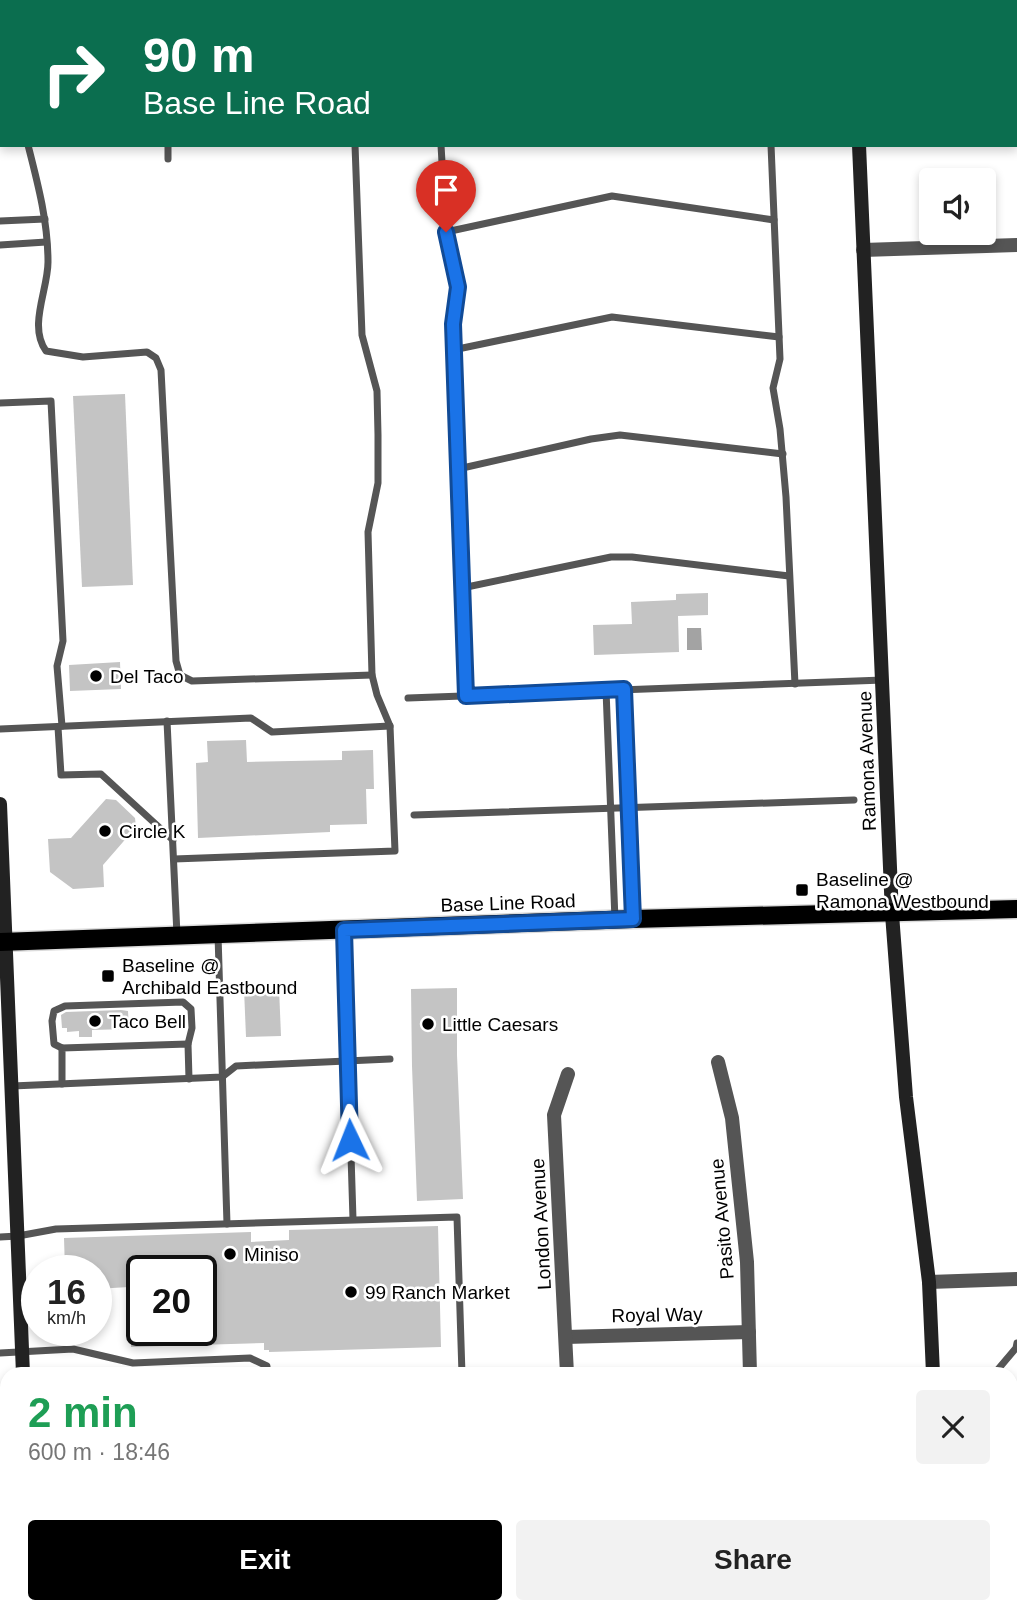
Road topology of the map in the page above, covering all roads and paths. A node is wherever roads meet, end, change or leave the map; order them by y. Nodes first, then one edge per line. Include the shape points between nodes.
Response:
1 (29, 147) edge
2 (168, 147) edge
3 (355, 147) edge
4 (441, 147) edge
5 (771, 147) edge
6 (859, 147) edge
7 (168, 159) dead end
8 (44, 219) junction
9 (774, 220) junction
10 (0, 221) edge
11 (446, 232) junction
12 (46, 242) junction
13 (0, 245) edge
14 (1017, 245) edge
15 (863, 250) junction
16 (779, 337) junction
17 (453, 350) junction
18 (0, 403) edge
19 (783, 454) junction
20 (458, 470) junction
21 (789, 576) junction
22 (462, 588) junction
23 (372, 675) junction
24 (883, 680) junction
25 (794, 684) junction
26 (624, 689) junction
27 (606, 690) junction
28 (466, 696) junction
29 (408, 698) dead end
30 (167, 721) junction
31 (390, 726) junction
32 (60, 727) junction
33 (0, 729) edge
34 (854, 800) dead end
35 (0, 804) edge
36 (629, 807) junction
37 (610, 808) junction
38 (414, 815) dead end
39 (1, 821) edge
40 (173, 840) junction
41 (174, 859) junction
42 (1017, 909) edge
43 (892, 914) junction
44 (633, 919) junction
45 (615, 920) junction
46 (344, 930) junction
47 (218, 935) junction
48 (177, 936) junction
49 (3, 942) edge
50 (188, 1044) junction
51 (62, 1048) junction
52 (390, 1059) dead end
53 (347, 1060) junction
54 (718, 1062) dead end
55 (568, 1074) dead end
56 (222, 1077) junction
57 (189, 1079) junction
58 (62, 1084) junction
59 (12, 1086) junction
60 (6, 1117) edge
61 (353, 1219) junction
62 (227, 1224) junction
63 (18, 1236) junction
64 (0, 1237) edge
65 (1017, 1279) edge
66 (929, 1282) junction
67 (749, 1332) junction
68 (566, 1337) junction
69 (1017, 1343) edge
70 (22, 1352) junction
71 (0, 1353) edge
72 (23, 1367) edge
73 (267, 1367) edge
74 (462, 1367) edge
75 (568, 1367) edge
76 (750, 1367) edge
77 (933, 1367) edge
78 (1000, 1367) edge

1 - 8 lane
2 - 7 lane
3 - 23 lane via 362,335 377,391 378,483 368,532
4 - 11 lane
5 - 9 lane
6 - 15 street, Ramona Avenue
8 - 10 lane
8 - 12 lane
9 - 11 lane via 612,196
9 - 16 lane
11 - 17 lane via 458,287
12 - 13 lane
12 - 23 lane via 48,264 38,327 46,351 83,357 147,352 161,370 180,675 192,681
14 - 15 street
15 - 24 street, Ramona Avenue
16 - 17 lane via 612,317
16 - 19 lane via 780,359 773,388
17 - 20 lane
18 - 32 lane via 51,401 64,641 57,666
19 - 20 lane via 620,435
19 - 21 lane
20 - 22 lane
21 - 22 lane via 611,557
21 - 25 lane
22 - 28 lane
23 - 31 lane
24 - 25 lane
24 - 43 street, Ramona Avenue
25 - 26 lane
26 - 27 lane
26 - 36 lane
27 - 28 lane
27 - 37 lane
28 - 29 lane
30 - 31 lane via 251,718 272,732
30 - 32 lane
30 - 40 lane
31 - 41 lane via 395,851
32 - 33 lane
32 - 40 lane via 61,775 101,774
34 - 36 lane
35 - 39 street
36 - 37 lane
36 - 44 lane
37 - 38 lane
37 - 45 lane
39 - 49 street
40 - 41 lane
41 - 48 lane
42 - 43 main road, Base Line Road
43 - 44 main road, Base Line Road
43 - 66 street, Ramona Avenue via 906,1097
44 - 45 main road, Base Line Road
45 - 46 main road, Base Line Road
46 - 47 main road, Base Line Road
46 - 53 lane
47 - 48 main road, Base Line Road
47 - 56 lane
48 - 49 main road, Base Line Road
49 - 59 street
50 - 51 lane
50 - 51 lane via 191,1009 183,1002 170,1002 65,1006 54,1011 52,1021 54,1044
50 - 57 lane
51 - 58 lane
52 - 53 lane
53 - 56 lane via 236,1066
53 - 61 lane
54 - 67 street, Pasito Avenue via 732,1118 747,1262
55 - 68 street, London Avenue via 554,1115
56 - 57 lane
56 - 62 lane
57 - 58 lane
58 - 59 lane
59 - 60 street
60 - 63 street
61 - 62 lane
61 - 74 lane via 457,1217
62 - 63 lane via 59,1229
63 - 64 lane
63 - 70 street
65 - 66 street
66 - 77 street, Ramona Avenue
67 - 68 street, Royal Way
67 - 76 street, Pasito Avenue
68 - 75 street, London Avenue
69 - 78 lane
70 - 71 lane
70 - 72 street
70 - 73 lane via 73,1349 133,1363 250,1359

